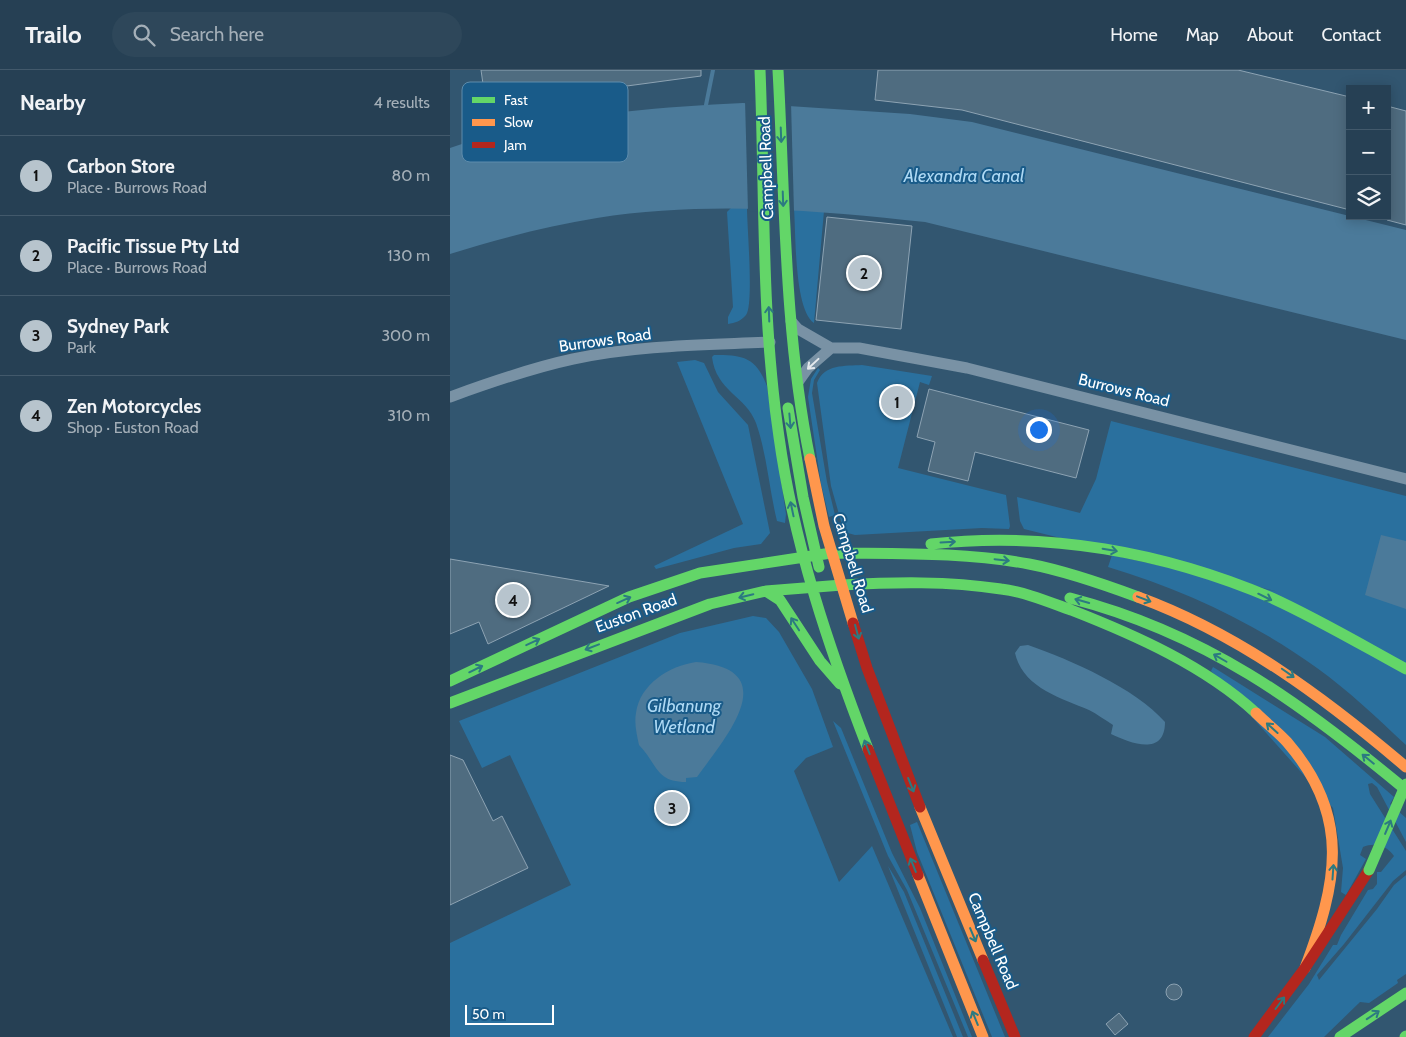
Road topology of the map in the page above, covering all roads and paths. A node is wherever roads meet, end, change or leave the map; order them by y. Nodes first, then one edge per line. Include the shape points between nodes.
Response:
1 (760, 70) edge
2 (778, 70) edge
3 (791, 321) junction
4 (770, 342) junction
5 (832, 348) junction
6 (797, 383) junction
7 (450, 397) edge
8 (1406, 479) edge
9 (883, 552) junction
10 (831, 554) junction
11 (816, 555) junction
12 (803, 557) junction
13 (842, 585) junction
14 (812, 588) junction
15 (766, 591) junction
16 (1406, 668) edge
17 (450, 681) edge
18 (846, 690) junction
19 (450, 703) edge
20 (1406, 767) edge
21 (1406, 784) edge
22 (1406, 790) edge
23 (1305, 968) junction
24 (1406, 993) edge
25 (983, 1037) edge
26 (1015, 1037) edge
27 (1254, 1037) edge
28 (1340, 1037) edge

4 -> 1 main road, Campbell Road
2 -> 3 main road, Campbell Road
3 - 5 street, Burrows Road via 798,329
3 - 6 main road, Campbell Road
3 -> 11 main road via 784,367 791,431
4 - 7 street, Burrows Road via 692,345 575,358 508,375
12 -> 4 main road, Campbell Road via 779,437
5 -> 6 street via 808,368
5 - 8 street, Burrows Road via 859,348 967,368
6 - 10 main road, Campbell Road via 814,487
9 - 10 main road, Euston Road
9 -> 16 main road via 943,542 1016,540 1112,549 1194,571 1255,592
9 -> 20 main road via 1018,562 1064,572 1144,598 1230,638 1282,669 1323,698
10 - 11 main road, Euston Road
10 - 13 main road, Campbell Road
11 - 12 main road, Euston Road
11 - 14 main road via 818,579
12 - 14 main road, Campbell Road
17 -> 12 main road, Euston Road via 629,597 700,573
13 - 14 main road, Euston Road
22 -> 13 main road via 1322,721 1271,687 1206,650 1145,621 1080,600 1001,582 913,573 873,576
23 -> 13 main road via 1328,908 1334,859 1331,825 1312,776 1298,756 1258,715 1191,667 1148,644 1099,621 1006,590 915,581
13 -> 26 main road, Campbell Road via 867,668 904,768
14 - 15 main road, Euston Road
14 - 18 main road, Campbell Road
18 -> 15 main road via 820,661 780,600
15 -> 19 main road, Euston Road via 680,614
25 -> 18 main road, Campbell Road
23 -> 21 main road, bridge via 1369,870
27 -> 23 main road
28 -> 24 main road

